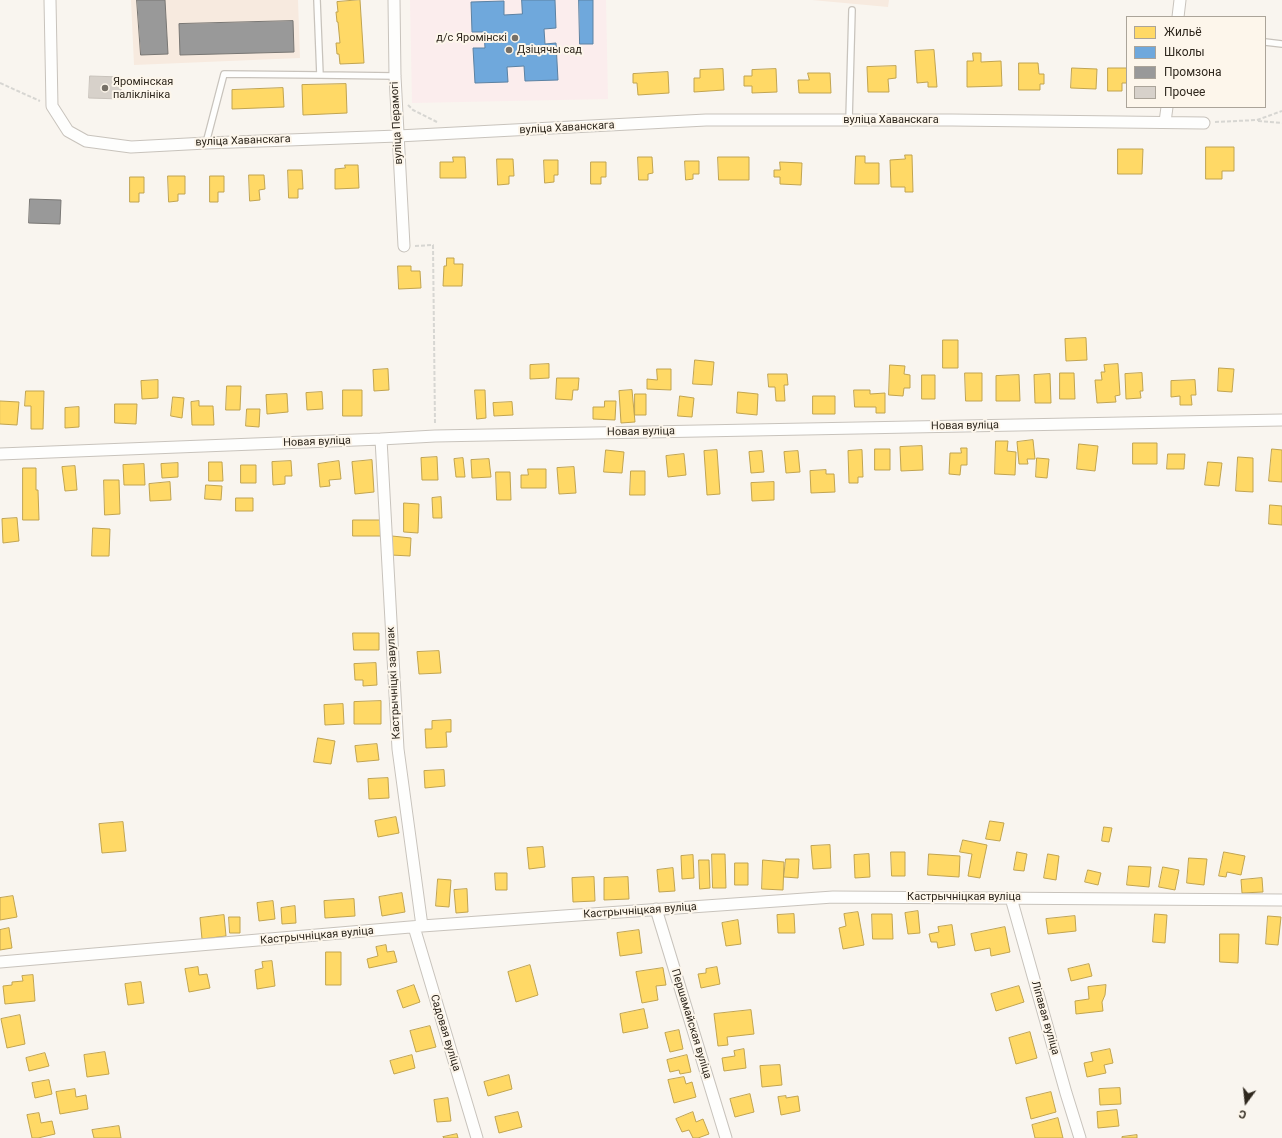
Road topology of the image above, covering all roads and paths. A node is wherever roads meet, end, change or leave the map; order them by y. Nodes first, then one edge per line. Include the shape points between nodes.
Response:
1 (50, 0) edge
2 (317, 0) edge
3 (394, 0) edge
4 (1180, 0) edge
5 (852, 10) dead end
6 (1178, 16) edge
7 (1266, 42) edge
8 (1282, 44) edge
9 (320, 75) junction
10 (395, 76) junction
11 (0, 83) edge
12 (397, 95) junction
13 (52, 106) junction
14 (1167, 108) edge
15 (1282, 111) edge
16 (849, 120) junction
17 (1256, 120) junction
18 (1165, 122) junction
19 (440, 123) dead end
20 (1204, 123) joint
21 (1282, 123) edge
22 (398, 136) junction
23 (206, 142) junction
24 (404, 246) joint
25 (1282, 420) edge
26 (435, 436) junction
27 (381, 439) junction
28 (0, 454) edge
29 (1011, 898) junction
30 (1282, 900) edge
31 (656, 910) junction
32 (418, 927) junction
33 (0, 962) edge
34 (477, 1138) edge
35 (726, 1138) edge
36 (1080, 1138) edge

1 - 13 street
2 - 9 lane
3 - 10 street, вуліца Перамогі
4 - 6 street
5 - 16 lane
7 - 8 lane
9 - 10 lane
9 - 23 lane via 224,74
10 - 12 street, вуліца Перамогі
11 - 13 path
12 - 19 path via 413,110
12 - 22 street, вуліца Перамогі
13 - 23 street, вуліца Хаванскага via 68,131 86,140 131,147
14 - 18 street
15 - 17 path
16 - 18 street, вуліца Хаванскага
16 - 22 street, вуліца Хаванскага via 706,120
17 - 20 path
17 - 21 path
18 - 20 street, вуліца Хаванскага
22 - 23 street, вуліца Хаванскага
22 - 24 street, вуліца Перамогі
24 - 26 path via 433,245
25 - 26 street, Новая вуліца
26 - 27 street, Новая вуліца
27 - 28 street, Новая вуліца
27 - 32 street, Кастрычніцкі завулак via 398,749
29 - 30 street, Кастрычніцкая вуліца
29 - 31 street, Кастрычніцкая вуліца via 833,896
29 - 36 street, Ліпавая вуліца
31 - 32 street, Кастрычніцкая вуліца
31 - 35 street, Першамайская вуліца
32 - 33 street, Кастрычніцкая вуліца
32 - 34 street, Садовая вуліца

